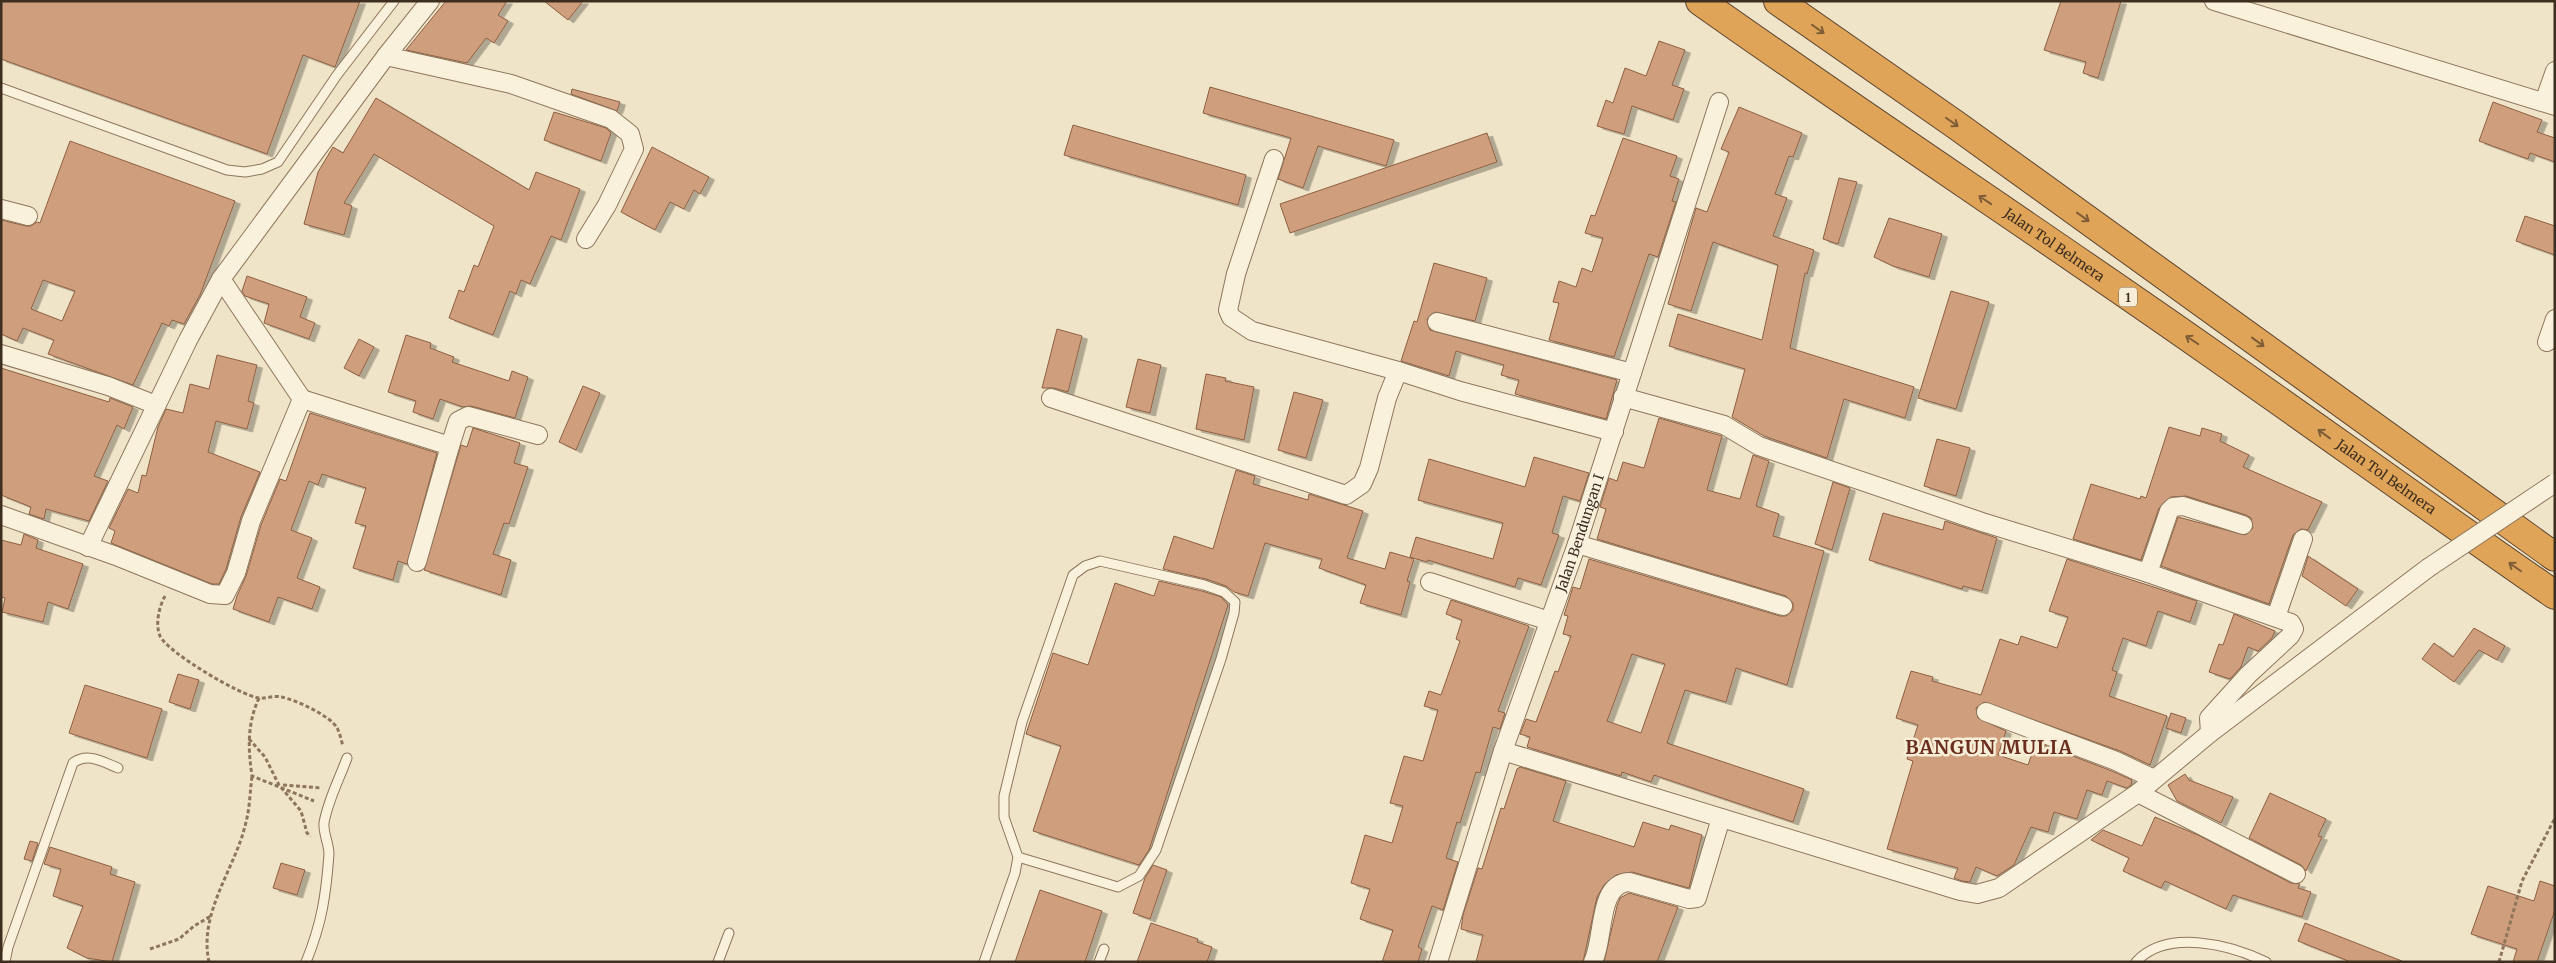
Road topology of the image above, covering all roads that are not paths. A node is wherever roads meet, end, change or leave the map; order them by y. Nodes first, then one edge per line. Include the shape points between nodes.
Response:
1 (394, 1) edge
2 (430, 1) edge
3 (1700, 1) edge
4 (1778, 1) edge
5 (2214, 1) edge
6 (386, 56) junction
7 (2555, 71) edge
8 (1, 88) edge
9 (1719, 102) dead end
10 (2549, 104) edge
11 (1274, 159) dead end
12 (1, 209) edge
13 (28, 216) dead end
14 (586, 239) dead end
15 (221, 279) junction
16 (2555, 318) edge
17 (1437, 322) dead end
18 (2547, 342) dead end
19 (1, 354) edge
20 (1398, 371) junction
21 (1632, 373) junction
22 (1624, 397) junction
23 (1051, 398) dead end
24 (302, 399) junction
25 (156, 405) junction
26 (1614, 432) junction
27 (538, 435) dead end
28 (450, 446) junction
29 (2555, 483) edge
30 (1, 515) edge
31 (2243, 525) dead end
32 (2303, 539) dead end
33 (1577, 544) junction
34 (88, 547) junction
35 (2555, 557) edge
36 (417, 562) dead end
37 (2148, 573) junction
38 (1430, 582) dead end
39 (2555, 595) edge
40 (1782, 606) dead end
41 (2276, 617) junction
42 (1549, 621) junction
43 (1986, 712) dead end
44 (2210, 733) junction
45 (1503, 751) junction
46 (347, 758) road end
47 (118, 768) dead end
48 (2154, 779) junction
49 (2138, 793) junction
50 (1721, 818) junction
51 (1018, 856) junction
52 (2296, 874) dead end
53 (728, 933) dead end
54 (1104, 948) dead end
55 (5, 962) edge
56 (306, 962) edge
57 (718, 962) edge
58 (984, 962) edge
59 (1099, 962) edge
60 (1438, 962) edge
61 (1593, 962) edge
62 (2136, 962) edge
63 (2266, 962) edge

1 - 8 lane via 337,75 278,162 262,169 245,172 227,170
2 - 6 street
39 -> 3 highway, Jalan Tol Belmera / 1 via 2207,350 1855,112
4 -> 35 highway via 1956,125
5 - 10 street
6 - 14 street via 511,84 611,119 630,134 634,149 607,205
6 - 15 street
7 - 10 street
9 - 21 street, Jalan Bendungan I
11 - 20 street via 1236,274 1228,310 1230,317 1252,331
12 - 13 street
15 - 24 street
15 - 25 street
16 - 18 street
17 - 21 street
19 - 25 street via 108,386
20 - 23 street via 1369,468 1362,484 1346,495
20 - 26 street
21 - 22 street, Jalan Bendungan I
22 - 26 street, Jalan Bendungan I
22 - 37 street via 1724,425 1759,446 1982,522
24 - 28 street
24 - 34 street via 251,521 236,573 225,595 210,594
25 - 34 street
26 - 33 street, Jalan Bendungan I
27 - 28 street via 468,416 458,422
28 - 36 street
29 - 44 street, bridge via 2428,568
30 - 34 street
31 - 37 street via 2183,506 2173,507
32 - 41 street
33 - 40 street
33 - 42 street, Jalan Bendungan I
37 - 41 street
38 - 42 street
41 - 44 street via 2291,623 2293,631 2217,707 2209,718
42 - 45 street, Jalan Bendungan I
43 - 48 street
44 - 48 street
45 - 50 street
45 - 60 street, Jalan Bendungan I
46 - 56 lane via 324,826 329,850 326,894 319,930
47 - 55 lane via 89,757 73,763
48 - 49 street
49 - 50 street via 1999,888 1977,894
49 - 52 street
50 - 61 street via 1697,898 1689,900 1620,882 1610,891
51 - 51 lane via 1118,888 1139,876 1156,850 1221,659 1235,602 1224,592 1100,561 1073,575 1022,722 1004,796 1004,817
51 - 58 lane
53 - 57 lane
54 - 59 lane
62 - 63 lane via 2166,944 2189,943 2234,949

